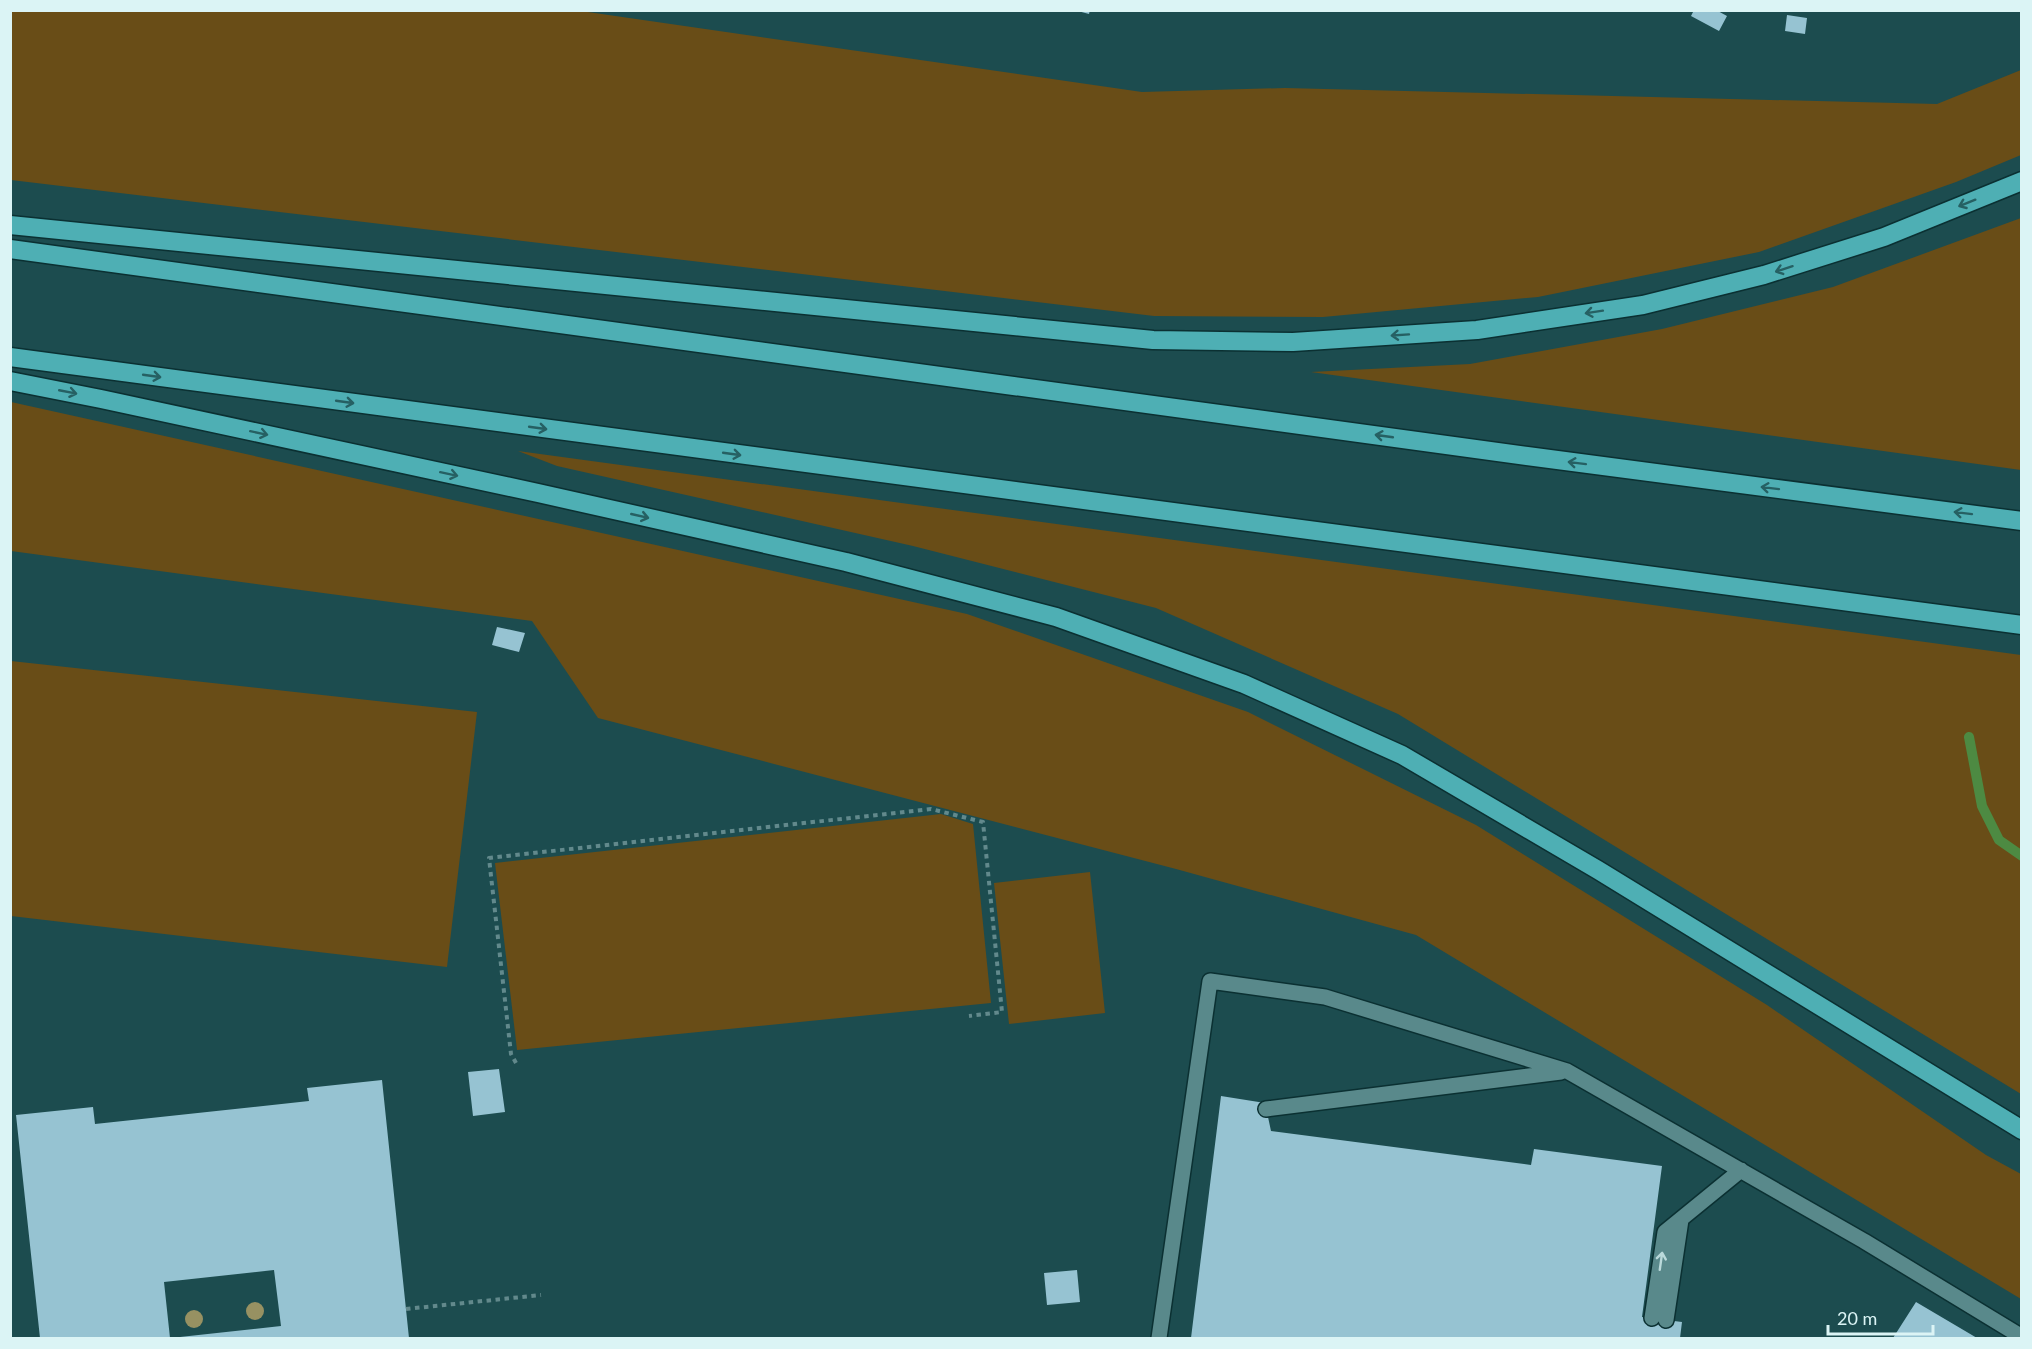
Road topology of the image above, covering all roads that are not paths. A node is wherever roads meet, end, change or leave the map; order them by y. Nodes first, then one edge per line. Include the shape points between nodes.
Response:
1 (2022, 181) edge
2 (10, 225) edge
3 (10, 249) edge
4 (10, 357) edge
5 (10, 381) edge
6 (2022, 520) edge
7 (2022, 626) edge
8 (1567, 1071) junction
9 (1266, 1109) dead end
10 (2022, 1130) edge
11 (1741, 1170) junction
12 (1659, 1319) dead end
13 (2022, 1337) edge
14 (1159, 1338) edge

1 -> 2 highway via 1884,237 1764,275 1643,304 1477,330 1293,342 1153,340
6 -> 3 highway
4 -> 7 highway
5 -> 10 highway via 846,562 1056,617 1244,684 1402,755 1598,870
8 - 9 lane
8 - 11 lane
8 - 14 lane via 1325,997 1210,981
12 -> 11 lane via 1665,1232
11 - 13 lane

